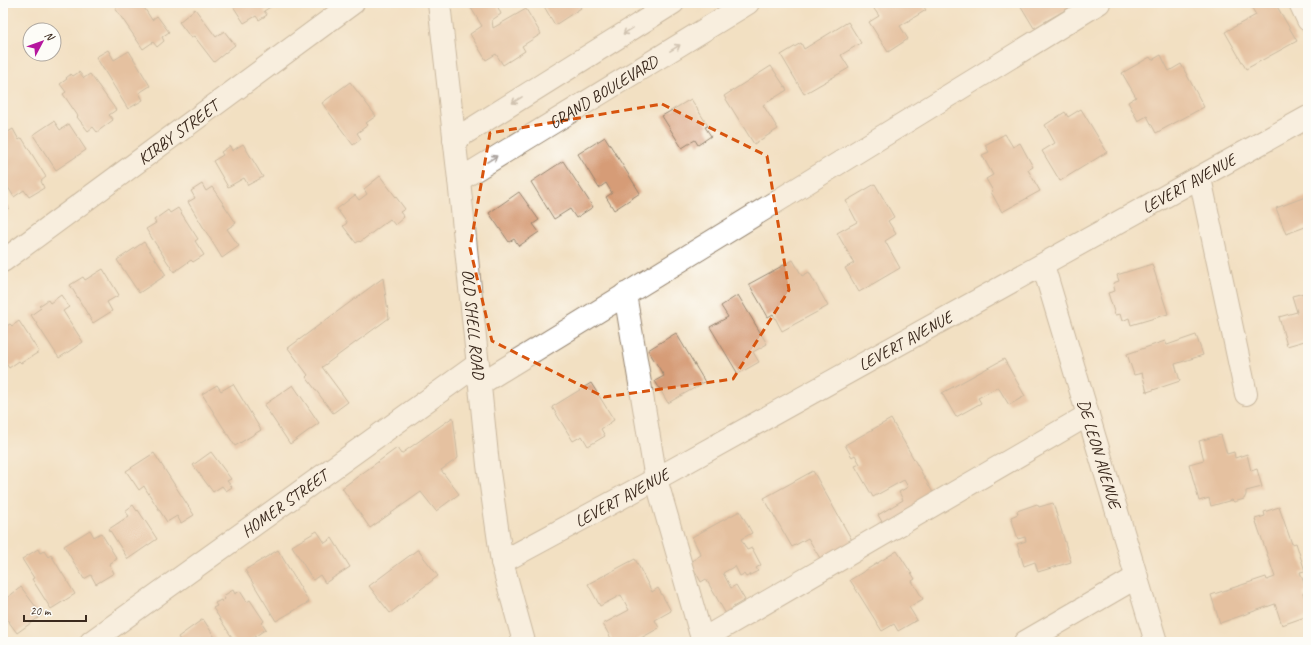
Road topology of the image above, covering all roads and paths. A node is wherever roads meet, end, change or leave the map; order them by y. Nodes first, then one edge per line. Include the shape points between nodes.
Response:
1 (352, 3) edge
2 (439, 3) edge
3 (673, 3) edge
4 (748, 3) edge
5 (1099, 3) edge
6 (1300, 3) edge
7 (1308, 20) edge
8 (1308, 117) edge
9 (454, 140) junction
10 (1200, 178) junction
11 (459, 180) junction
12 (3, 261) edge
13 (1043, 265) junction
14 (625, 294) junction
15 (479, 374) junction
16 (1246, 394) dead end
17 (1088, 415) junction
18 (656, 479) junction
19 (502, 562) junction
20 (1137, 577) junction
21 (703, 641) edge
22 (91, 642) edge
23 (524, 642) edge
24 (1025, 642) edge
25 (1156, 642) edge

1 - 12 street, KIRBY STREET
2 - 9 street, OLD SHELL ROAD
3 -> 9 street
11 -> 4 street, GRAND BOULEVARD
5 - 14 street, HOMER STREET
6 - 7 street
8 - 10 street, LEVERT AVENUE
9 - 11 street, OLD SHELL ROAD
10 - 13 street, LEVERT AVENUE
10 - 16 street
11 - 15 street, OLD SHELL ROAD
13 - 17 street, DE LEON AVENUE
13 - 18 street, LEVERT AVENUE
14 - 15 street, HOMER STREET
14 - 18 street
15 - 19 street, OLD SHELL ROAD via 488,465
15 - 22 street, HOMER STREET
17 - 20 street, DE LEON AVENUE
17 - 21 street
18 - 19 street, LEVERT AVENUE
18 - 21 street
19 - 23 street, OLD SHELL ROAD
20 - 24 street
20 - 25 street, DE LEON AVENUE

